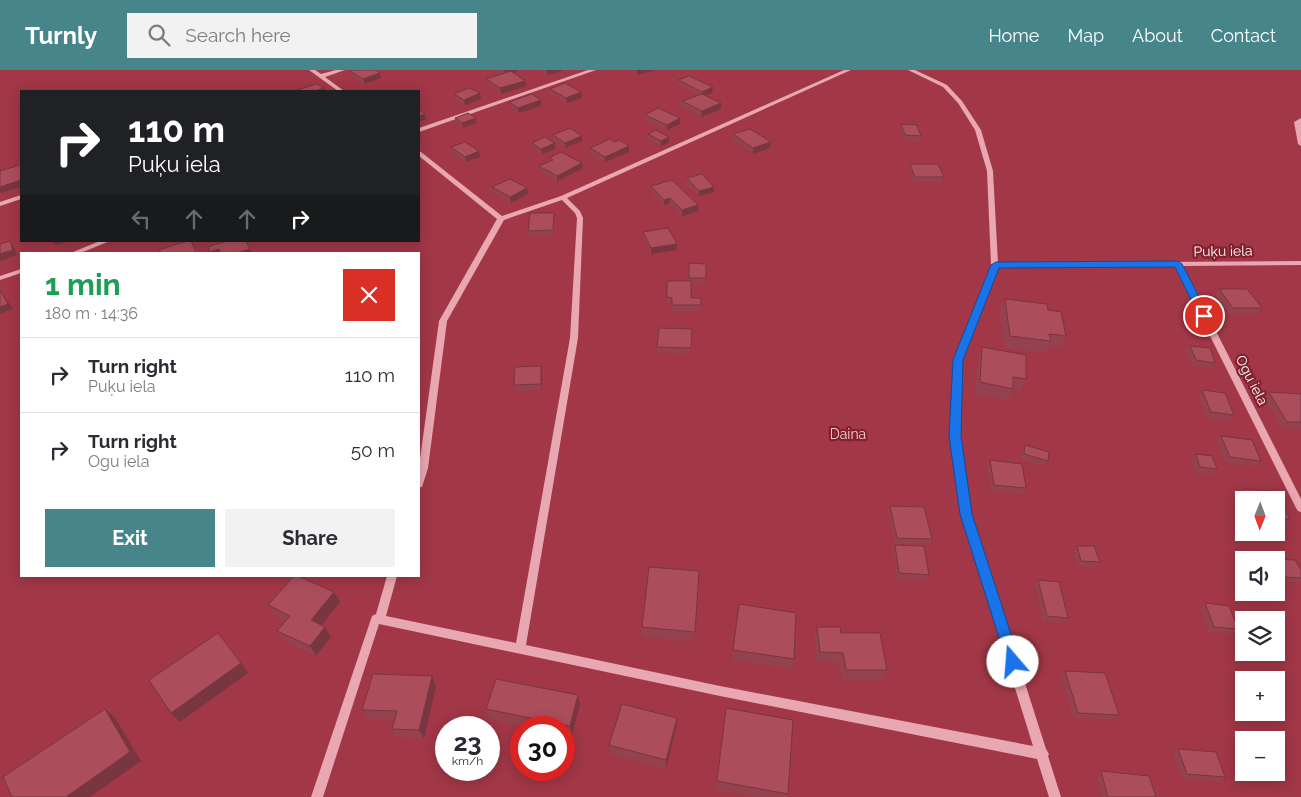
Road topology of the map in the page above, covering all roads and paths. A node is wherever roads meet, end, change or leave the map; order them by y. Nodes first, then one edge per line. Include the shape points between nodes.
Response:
1 (312, 70) edge
2 (342, 70) edge
3 (593, 70) edge
4 (848, 70) edge
5 (911, 70) edge
6 (321, 76) junction
7 (340, 90) edge
8 (1301, 120) edge
9 (420, 130) edge
10 (1301, 144) edge
11 (420, 154) edge
12 (20, 197) edge
13 (563, 197) junction
14 (0, 204) edge
15 (501, 219) junction
16 (104, 242) edge
17 (77, 252) edge
18 (1301, 263) edge
19 (1178, 264) junction
20 (996, 265) junction
21 (20, 271) edge
22 (0, 278) edge
23 (420, 481) edge
24 (1301, 508) edge
25 (392, 577) edge
26 (380, 620) junction
27 (520, 649) junction
28 (1043, 754) junction
29 (317, 797) edge
30 (1055, 797) edge

1 - 6 street
2 - 6 street
3 - 9 street
4 - 13 street
5 - 20 street via 945,86 978,130 990,171
6 - 7 street
8 - 10 street via 1297,122
11 - 15 lane
12 - 14 street
13 - 15 street
13 - 27 lane via 580,218 574,338
15 - 23 street via 443,321
16 - 17 street
18 - 19 street, Puķu iela
19 - 20 street, Puķu iela
19 - 24 street, Ogu iela
20 - 28 street via 958,360 955,436 966,514
21 - 22 street
25 - 26 street
26 - 27 lane
26 - 29 lane via 376,619
27 - 28 lane
28 - 30 street

